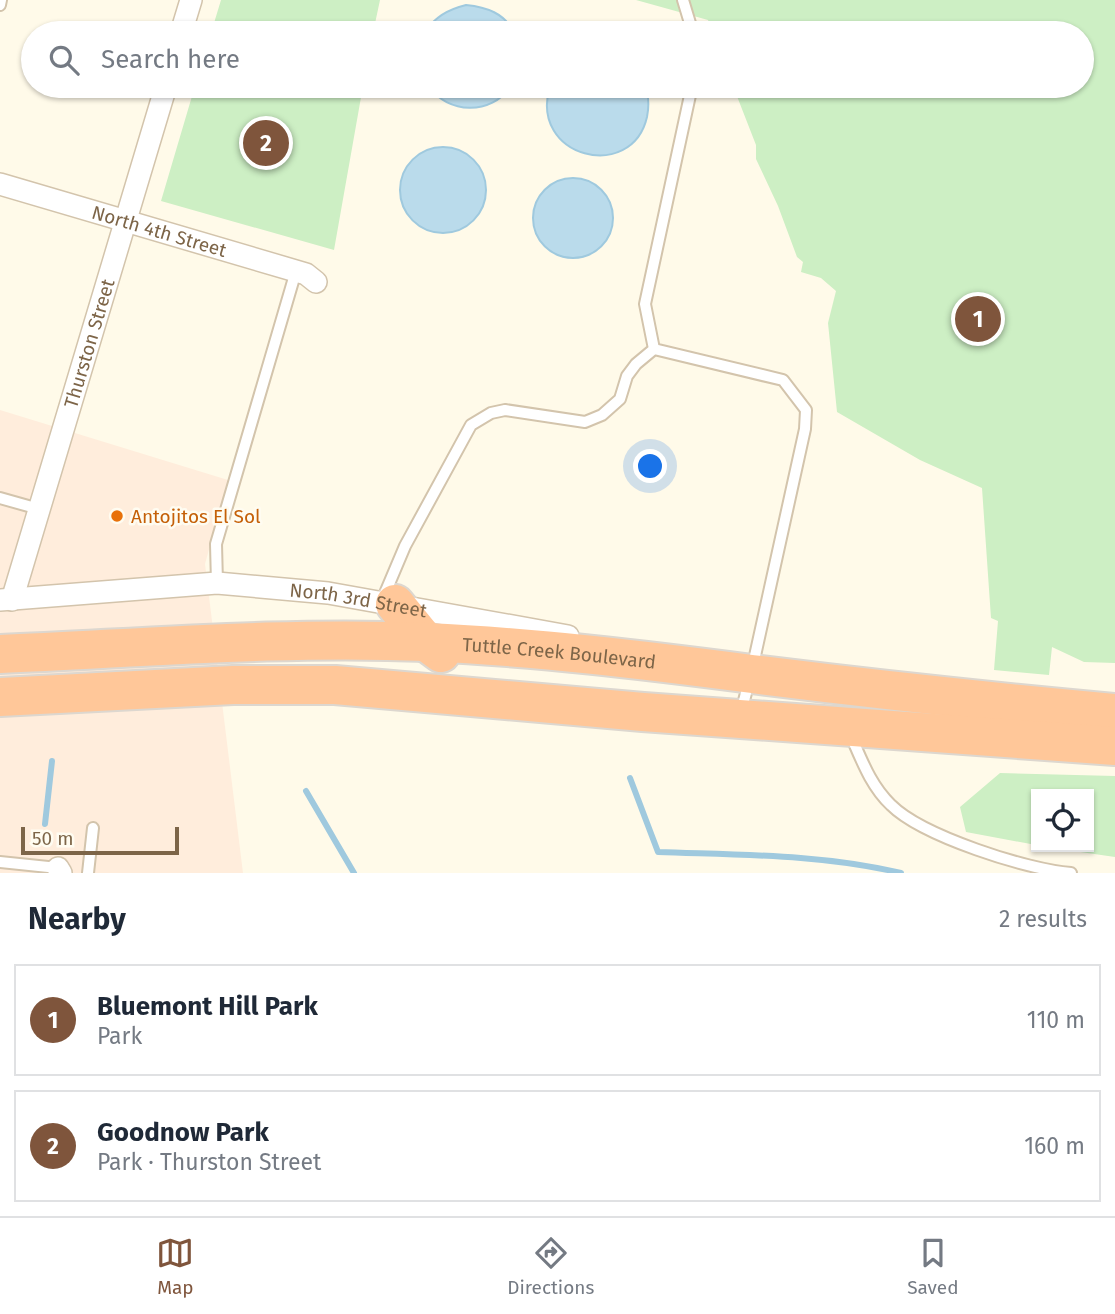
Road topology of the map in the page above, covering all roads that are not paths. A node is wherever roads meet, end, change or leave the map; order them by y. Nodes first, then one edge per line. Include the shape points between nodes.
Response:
1 (2, 0) edge
2 (191, 0) edge
3 (683, 0) edge
4 (0, 5) edge
5 (185, 21) edge
6 (689, 21) edge
7 (162, 98) edge
8 (689, 98) edge
9 (0, 184) edge
10 (125, 222) junction
11 (296, 271) junction
12 (316, 282) dead end
13 (653, 349) junction
14 (0, 498) edge
15 (39, 509) junction
16 (217, 583) junction
17 (6, 600) edge
18 (388, 603) junction
19 (426, 642) junction
20 (0, 654) edge
21 (713, 669) junction
22 (751, 674) junction
23 (0, 697) edge
24 (591, 707) junction
25 (1115, 713) edge
26 (739, 718) junction
27 (847, 727) junction
28 (1115, 746) edge
29 (93, 828) dead end
30 (0, 862) edge
31 (60, 871) edge
32 (1053, 872) edge
33 (88, 873) edge
34 (1071, 873) edge

1 - 4 lane
2 - 5 street
3 - 6 lane
7 - 10 street, Thurston Street
8 - 13 lane via 645,304
9 - 10 street, North 4th Street
10 - 11 street, North 4th Street
10 - 15 street, Thurston Street
11 - 12 street, North 4th Street
11 - 16 lane via 216,544
13 - 18 lane via 627,376 620,399 603,415 584,422 505,410 471,425 405,546
13 - 22 lane via 783,380 806,410
14 - 15 lane
15 - 17 street, Thurston Street
16 - 17 street, North 3rd Street
16 - 18 street, North 3rd Street
18 - 19 highway
18 - 21 street, North 3rd Street via 642,649
19 - 20 highway, Tuttle Creek Boulevard via 201,644
19 - 21 highway, Tuttle Creek Boulevard
19 - 24 highway via 468,671
21 - 22 highway, Tuttle Creek Boulevard
22 - 25 highway, Tuttle Creek Boulevard
22 - 26 lane
23 - 24 highway via 233,685 335,685
24 - 26 highway
26 - 27 highway
27 - 28 highway
27 - 32 lane via 872,784 893,807 938,834
29 - 33 lane
30 - 31 lane
32 - 34 lane

